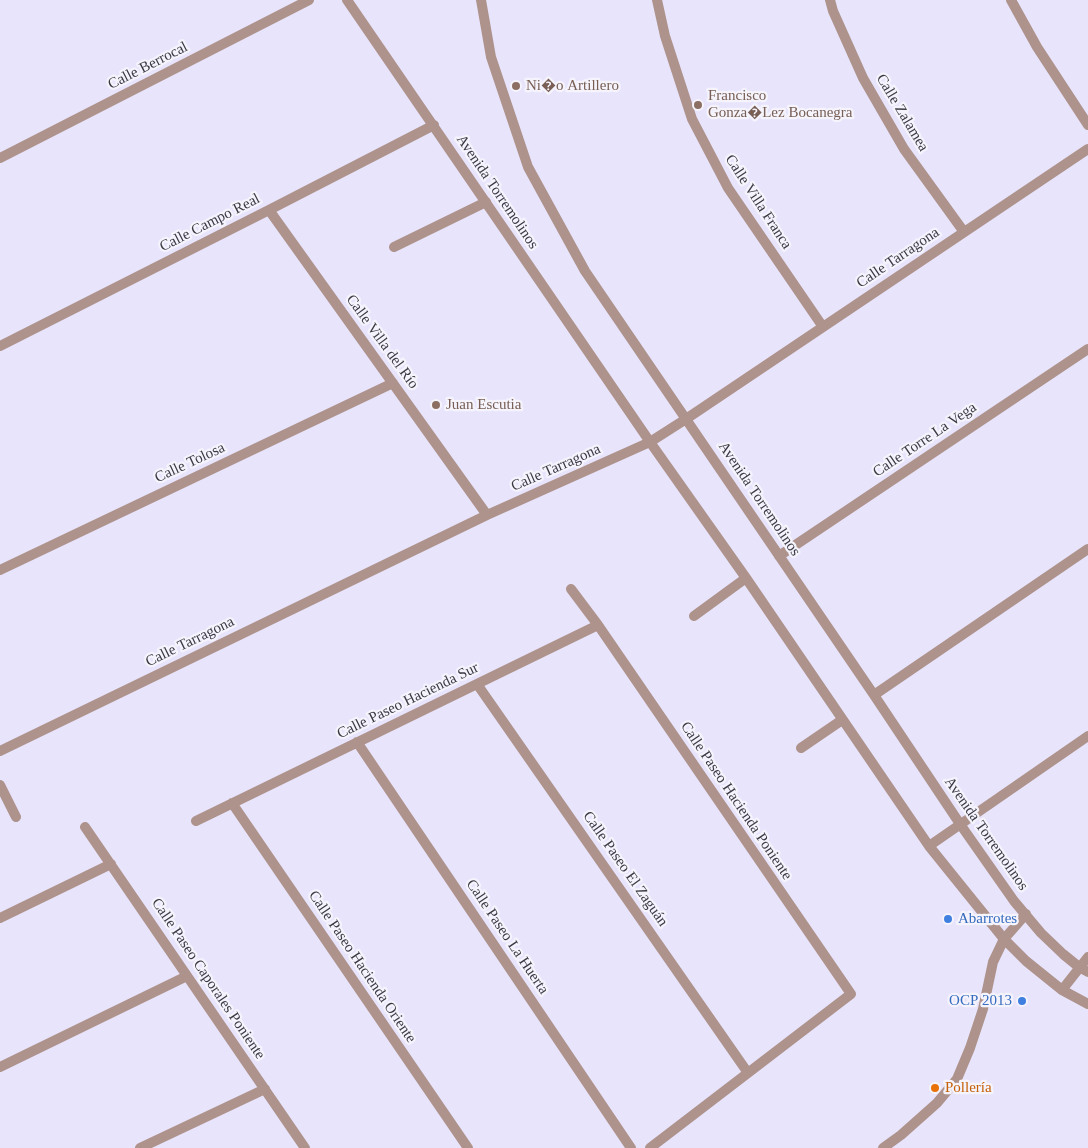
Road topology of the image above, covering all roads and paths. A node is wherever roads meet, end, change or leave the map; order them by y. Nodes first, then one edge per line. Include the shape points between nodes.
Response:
1 (309, 0) edge
2 (348, 0) edge
3 (481, 0) edge
4 (657, 0) edge
5 (830, 0) edge
6 (1011, 0) edge
7 (1088, 124) edge
8 (434, 125) junction
9 (1088, 149) edge
10 (0, 158) edge
11 (486, 202) junction
12 (269, 210) junction
13 (964, 232) junction
14 (394, 247) dead end
15 (823, 327) junction
16 (0, 346) edge
17 (1088, 349) edge
18 (393, 383) junction
19 (686, 419) junction
20 (650, 442) junction
21 (487, 515) junction
22 (1088, 549) edge
23 (779, 556) junction
24 (0, 570) edge
25 (746, 578) junction
26 (571, 589) dead end
27 (694, 616) dead end
28 (598, 625) junction
29 (477, 684) junction
30 (874, 695) junction
31 (842, 720) junction
32 (1088, 736) edge
33 (357, 742) junction
34 (801, 748) dead end
35 (0, 751) edge
36 (0, 785) edge
37 (232, 804) junction
38 (16, 817) dead end
39 (196, 821) dead end
40 (960, 824) junction
41 (86, 827) dead end
42 (929, 846) junction
43 (111, 864) junction
44 (1026, 914) junction
45 (0, 918) edge
46 (1004, 939) junction
47 (1088, 957) edge
48 (1084, 970) edge
49 (188, 976) junction
50 (1062, 990) junction
51 (1088, 1004) edge
52 (0, 1067) edge
53 (748, 1072) junction
54 (265, 1089) junction
55 (140, 1148) edge
56 (306, 1148) edge
57 (468, 1148) edge
58 (632, 1148) edge
59 (650, 1148) edge
60 (883, 1148) edge

1 - 10 street, Calle Berrocal
2 - 8 street, Avenida Torremolinos
3 - 19 street, Avenida Torremolinos via 491,57 528,167 585,272
4 - 15 street, Calle Villa Franca via 692,119 728,188
5 - 13 street, Calle Zalamea via 863,78 904,148
6 - 7 street via 1037,47
8 - 11 street, Avenida Torremolinos
8 - 12 street, Calle Campo Real
9 - 13 street, Calle Tarragona
11 - 14 street
11 - 20 street, Avenida Torremolinos
12 - 16 street, Calle Campo Real
12 - 18 street, Calle Villa del Río
13 - 15 street, Calle Tarragona
15 - 19 street, Calle Tarragona
17 - 23 street, Calle Torre La Vega
18 - 21 street, Calle Villa del Río
18 - 24 street, Calle Tolosa
19 - 20 street, Calle Tarragona
19 - 23 street, Avenida Torremolinos
20 - 21 street, Calle Tarragona
20 - 25 street, Avenida Torremolinos
21 - 35 street, Calle Tarragona
22 - 30 street
23 - 30 street, Avenida Torremolinos
25 - 27 street
25 - 31 street, Avenida Torremolinos
26 - 28 street, Calle Paseo Hacienda Poniente
28 - 29 street, Calle Paseo Hacienda Sur
28 - 53 street, Calle Paseo Hacienda Poniente via 851,994
29 - 33 street, Calle Paseo Hacienda Sur
29 - 53 street, Calle Paseo El Zaguán
30 - 40 street, Avenida Torremolinos
31 - 34 street
31 - 42 street, Avenida Torremolinos
32 - 40 street
33 - 37 street, Calle Paseo Hacienda Sur
33 - 58 street, Calle Paseo La Huerta
36 - 38 street
37 - 39 street, Calle Paseo Hacienda Sur
37 - 57 street, Calle Paseo Hacienda Oriente
40 - 42 street
40 - 44 street, Avenida Torremolinos
41 - 43 street, Calle Paseo Caporales Poniente
42 - 46 street, Avenida Torremolinos
43 - 45 street
43 - 49 street, Calle Paseo Caporales Poniente
44 - 46 street
44 - 48 street, Avenida Torremolinos via 1041,933
46 - 50 street, Avenida Torremolinos
46 - 60 street via 993,962 983,1009 957,1078 937,1103
47 - 48 street
48 - 50 street
49 - 52 street
49 - 54 street, Calle Paseo Caporales Poniente
50 - 51 street, Avenida Torremolinos
53 - 59 street
54 - 55 street
54 - 56 street, Calle Paseo Caporales Poniente

